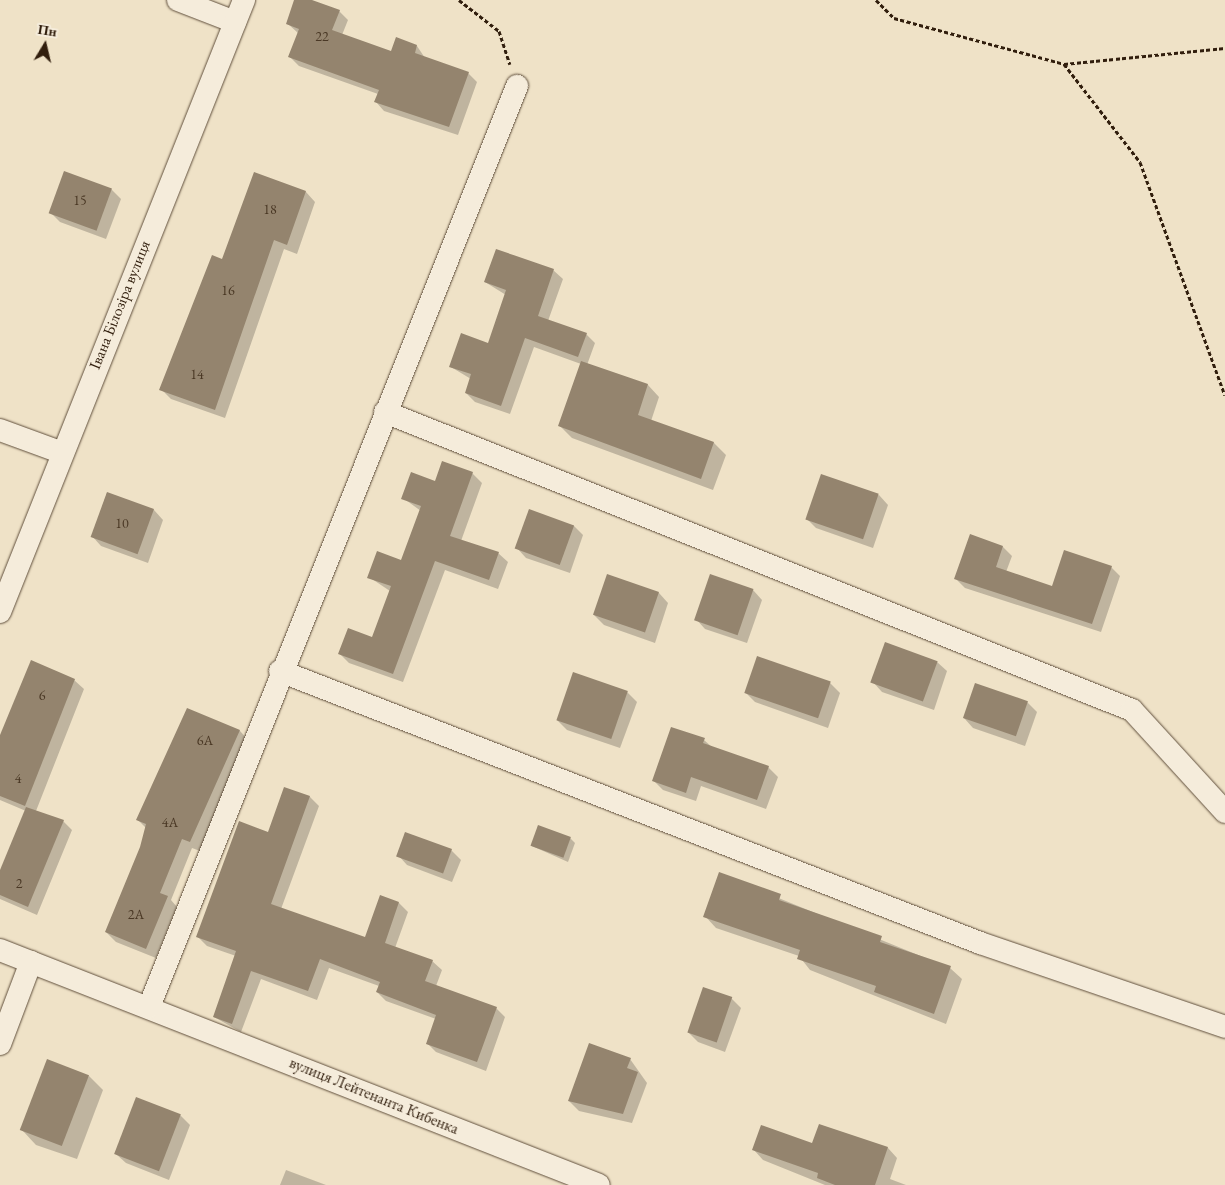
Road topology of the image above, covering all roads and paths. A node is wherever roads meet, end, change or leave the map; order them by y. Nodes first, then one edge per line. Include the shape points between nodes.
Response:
1 (178, 0) edge
2 (244, 0) edge
3 (459, 0) edge
4 (876, 0) edge
5 (235, 22) junction
6 (1225, 48) edge
7 (1064, 64) junction
8 (516, 86) joint
9 (1225, 395) edge
10 (384, 412) junction
11 (0, 430) edge
12 (60, 452) junction
13 (0, 612) edge
14 (280, 671) junction
15 (1225, 812) edge
16 (0, 950) edge
17 (31, 962) junction
18 (149, 1007) junction
19 (1225, 1027) edge
20 (0, 1044) edge
21 (599, 1185) edge

1 - 5 street
2 - 5 street, Івана Білозіра вулиця
3 - 8 path via 499,31
4 - 7 path via 894,18
5 - 12 street, Івана Білозіра вулиця
6 - 7 path
7 - 9 path via 1140,162
8 - 10 street
10 - 14 street
10 - 15 street via 1132,710
11 - 12 street
12 - 13 street, Івана Білозіра вулиця
14 - 18 street
14 - 19 street via 980,943
16 - 17 street
17 - 18 street, вулиця Лейтенанта Кибенка
17 - 20 street
18 - 21 street, вулиця Лейтенанта Кибенка

